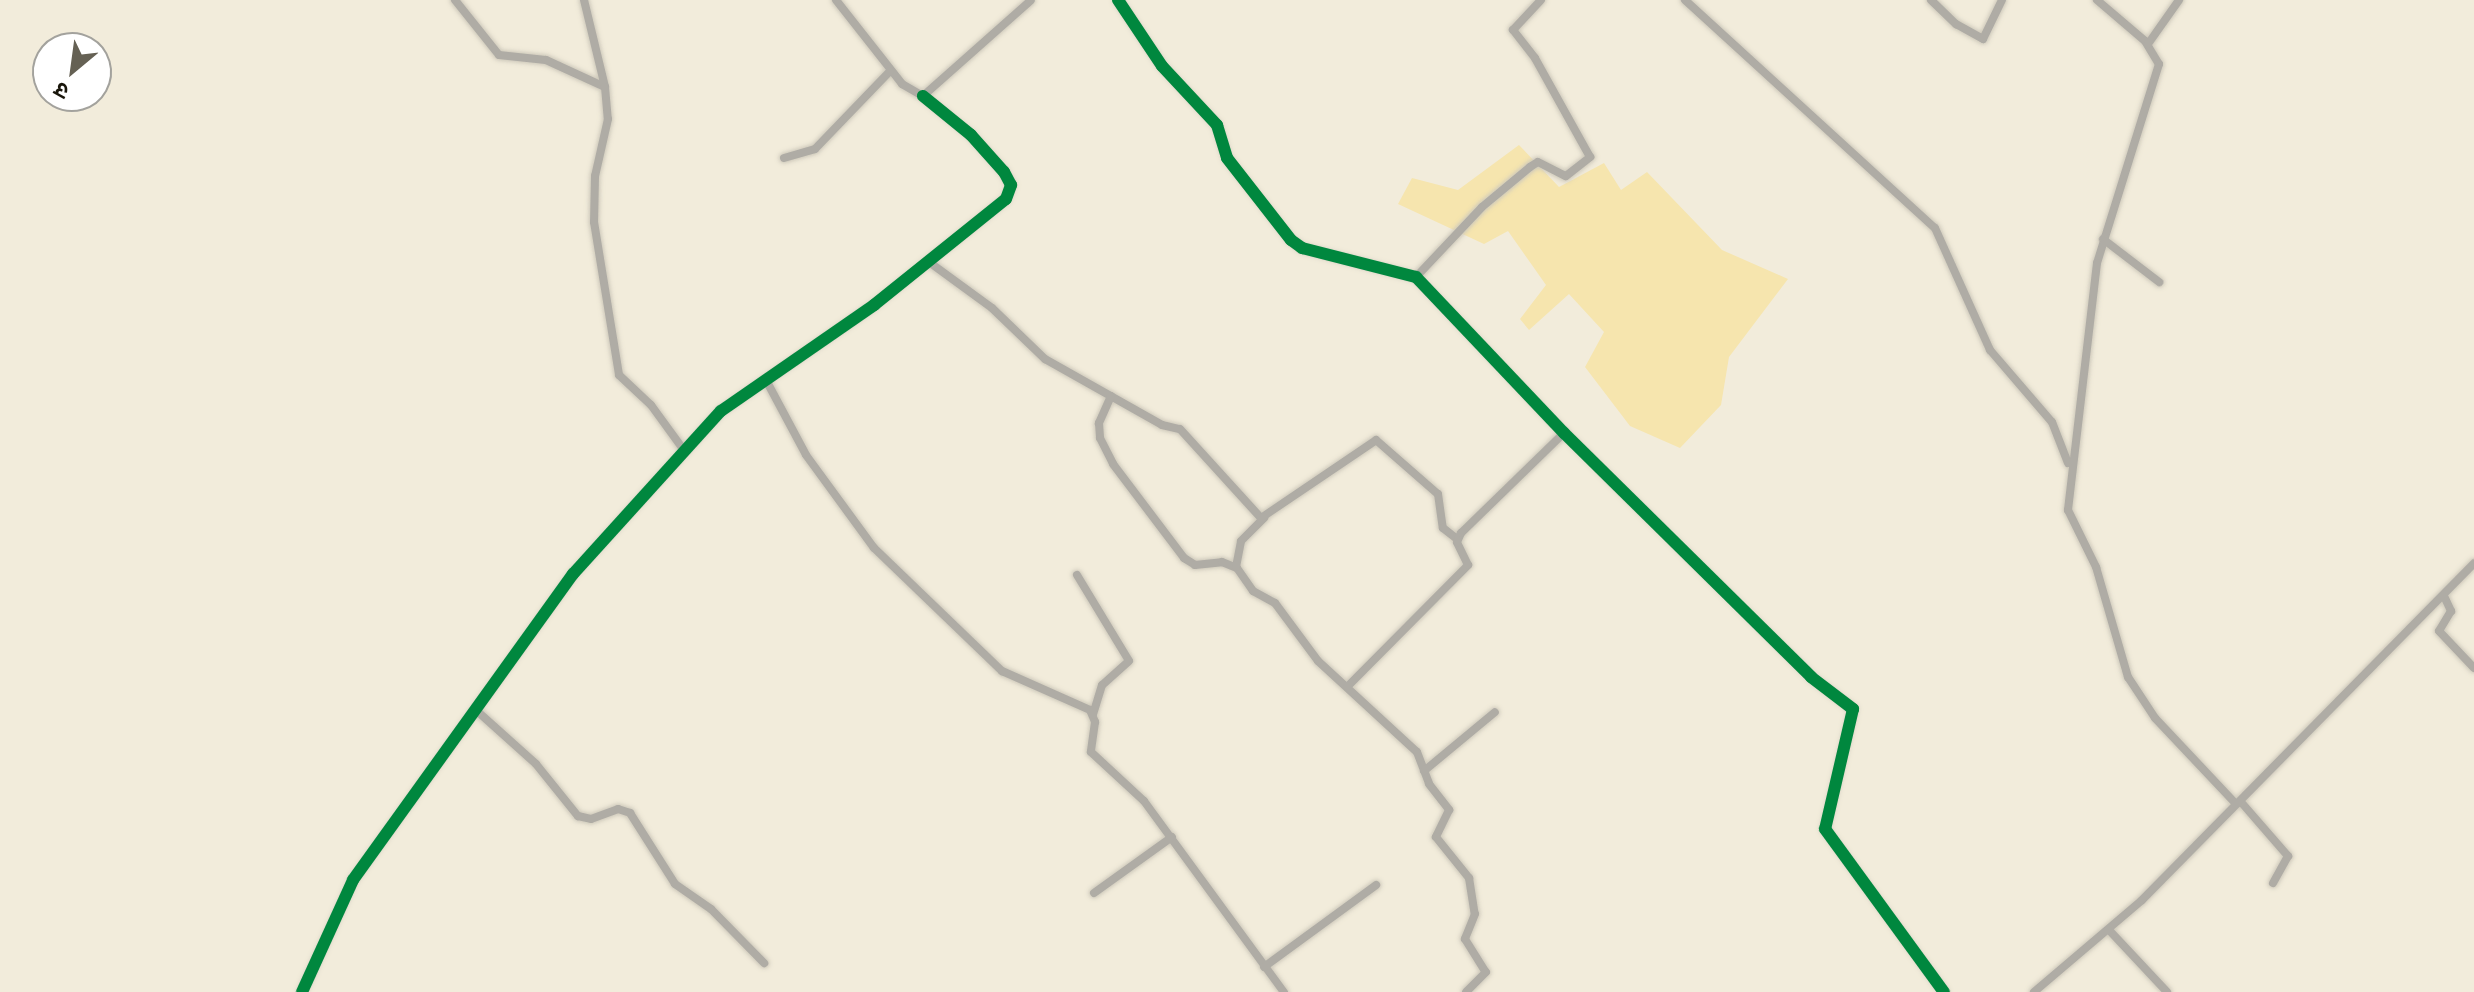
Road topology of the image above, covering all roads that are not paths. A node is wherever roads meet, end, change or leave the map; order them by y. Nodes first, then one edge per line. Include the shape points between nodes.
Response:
1 (455, 0) edge
2 (584, 0) edge
3 (836, 0) edge
4 (1031, 0) edge
5 (1118, 0) edge
6 (1541, 0) edge
7 (1685, 0) edge
8 (1931, 0) edge
9 (2002, 0) edge
10 (2097, 0) edge
11 (2179, 0) edge
12 (2148, 44) junction
13 (890, 71) junction
14 (605, 87) junction
15 (923, 96) junction
16 (784, 158) dead end
17 (2103, 239) junction
18 (929, 262) junction
19 (1416, 277) junction
20 (2159, 282) dead end
21 (766, 380) junction
22 (1111, 396) junction
23 (1564, 433) junction
24 (683, 449) junction
25 (2069, 467) junction
26 (1264, 518) junction
27 (1457, 539) junction
28 (2474, 563) edge
29 (1237, 568) junction
30 (1077, 575) dead end
31 (2444, 596) junction
32 (2474, 668) edge
33 (1347, 687) junction
34 (477, 711) junction
35 (1495, 712) dead end
36 (1093, 715) junction
37 (1424, 771) junction
38 (2238, 803) junction
39 (1172, 837) junction
40 (2273, 883) dead end
41 (1376, 885) dead end
42 (1094, 893) dead end
43 (2109, 930) junction
44 (764, 963) dead end
45 (1264, 967) junction
46 (302, 992) edge
47 (1284, 992) edge
48 (1466, 992) edge
49 (1944, 992) edge
50 (2034, 992) edge
51 (2167, 992) edge

1 - 14 street via 499,55 546,60
2 - 14 street
3 - 13 street
4 - 15 street
5 - 19 street via 1162,66 1217,125 1227,158 1291,240 1302,248
6 - 19 street via 1513,30 1535,58 1590,157 1566,176 1538,162 1530,167 1482,207
7 - 25 street via 1943,240 1990,350 2052,422
8 - 9 street via 1983,39
10 - 12 street
11 - 12 street
12 - 17 street via 2158,58 2156,78
13 - 15 street
13 - 16 street via 815,149
14 - 24 street via 608,119 595,176 594,222 619,375 651,405
15 - 18 street via 971,135 1011,185 1000,205
17 - 20 street
17 - 25 street
18 - 21 street
18 - 22 street via 992,308 1039,355
19 - 23 street
21 - 24 street via 721,411
21 - 36 street via 806,455 874,548 1002,671 1081,704
22 - 26 street via 1164,426 1180,429
22 - 29 street via 1098,428 1113,464 1184,558 1195,565 1222,562
23 - 27 street via 1515,475
23 - 49 street via 1811,677 1853,709 1825,829
24 - 34 street via 573,574
25 - 38 street via 2070,519 2096,567 2128,677 2155,718
26 - 27 street via 1376,440 1438,494 1443,528
26 - 29 street via 1241,541
27 - 33 street via 1468,565
28 - 31 street
29 - 33 street
30 - 36 street via 1129,661 1102,685
31 - 32 street via 2451,611 2439,631
31 - 38 street
33 - 37 street via 1407,738
34 - 44 street via 530,757 578,816 591,819 618,809 630,813 675,884 711,909
34 - 46 street via 353,880
35 - 37 street
36 - 39 street via 1091,752 1144,801
37 - 48 street via 1449,808 1437,829 1439,843 1469,878 1475,914 1465,939 1486,972
38 - 40 street via 2288,856
38 - 43 street
39 - 42 street
39 - 45 street
41 - 45 street
43 - 50 street
43 - 51 street
45 - 47 street

